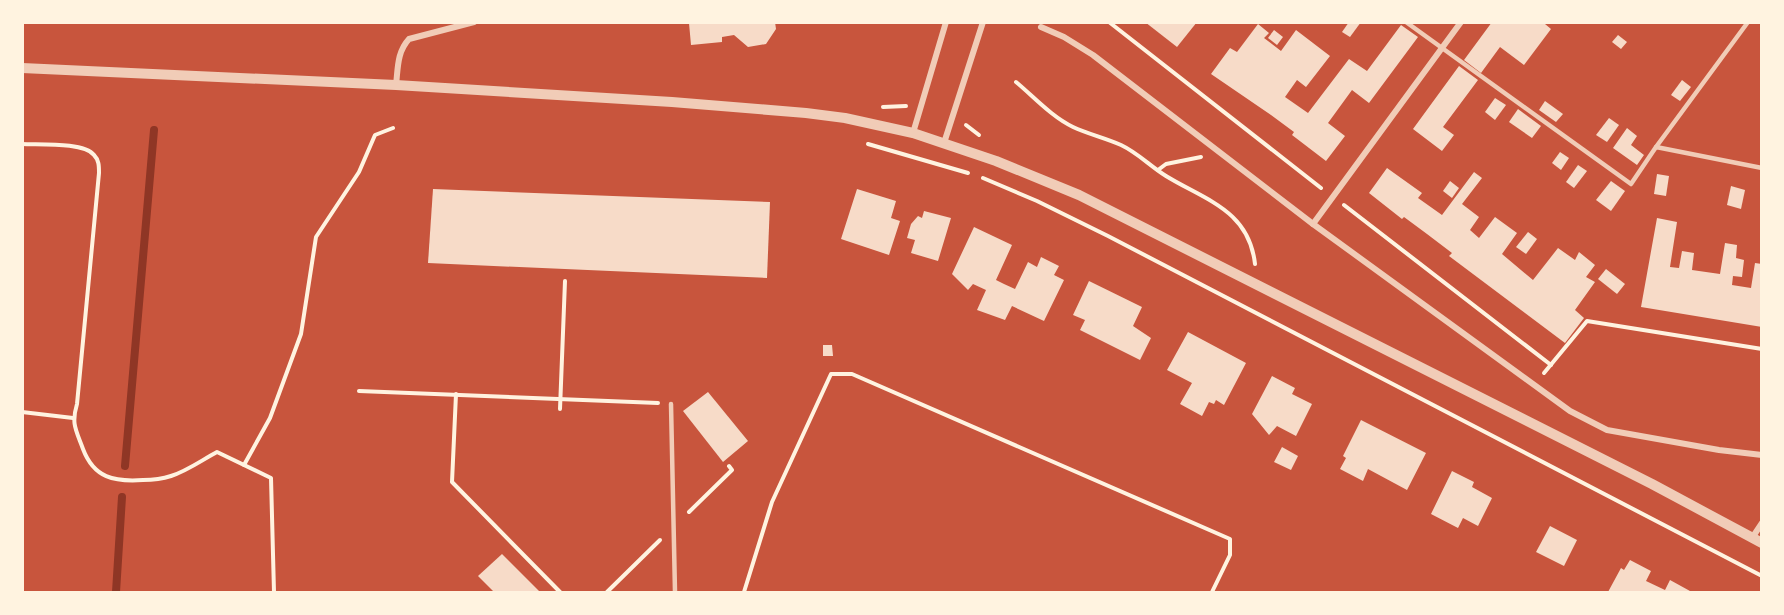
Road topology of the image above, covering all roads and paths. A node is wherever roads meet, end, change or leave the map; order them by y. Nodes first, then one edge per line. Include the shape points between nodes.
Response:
1 (474, 22) edge
2 (946, 22) edge
3 (984, 22) edge
4 (1406, 22) edge
5 (1461, 22) edge
6 (1748, 22) edge
7 (1041, 27) dead end
8 (1442, 50) junction
9 (22, 68) edge
10 (1016, 82) dead end
11 (396, 85) junction
12 (393, 128) dead end
13 (912, 133) junction
14 (865, 143) dead end
15 (944, 143) junction
16 (22, 144) edge
17 (1656, 147) junction
18 (1214, 148) junction
19 (1761, 168) edge
20 (1158, 171) junction
21 (1313, 224) junction
22 (565, 281) dead end
23 (1249, 281) junction
24 (1761, 349) edge
25 (1534, 385) junction
26 (359, 391) dead end
27 (456, 394) junction
28 (560, 400) junction
29 (671, 404) joint
30 (560, 409) dead end
31 (22, 412) edge
32 (73, 418) junction
33 (1761, 455) edge
34 (244, 465) junction
35 (1761, 523) edge
36 (1757, 541) edge
37 (1761, 576) edge
38 (274, 592) edge
39 (560, 592) edge
40 (675, 592) edge
41 (744, 592) edge
42 (1212, 592) edge

1 - 11 street via 409,39 402,46
2 - 13 street
3 - 15 street
4 - 8 lane
5 - 8 street
6 - 17 lane
7 - 18 street via 1093,55
8 - 17 lane via 1631,184
8 - 21 street
9 - 11 street
10 - 20 path via 1072,127 1120,144
11 - 13 street via 742,107 845,118
12 - 34 path via 375,135 359,172 316,237 301,334 270,418
13 - 15 street
14 - 37 path via 965,172 1037,201
15 - 23 street via 1079,195
16 - 32 path via 88,149 99,163
17 - 19 lane
18 - 20 path via 1202,157 1166,164
18 - 21 street
20 - 23 path via 1235,219 1254,250 1256,266
21 - 25 street
22 - 28 path
23 - 36 street
24 - 25 path via 1587,321
25 - 33 street via 1570,411 1607,430
26 - 27 path
27 - 28 path
27 - 39 path via 452,482
28 - 29 path
28 - 30 path
29 - 40 lane
31 - 32 path
32 - 34 path via 88,461 110,479 122,482 173,476 217,452
34 - 38 path via 271,478
35 - 36 street
41 - 42 path via 772,502 831,374 852,374 1230,538 1230,555

